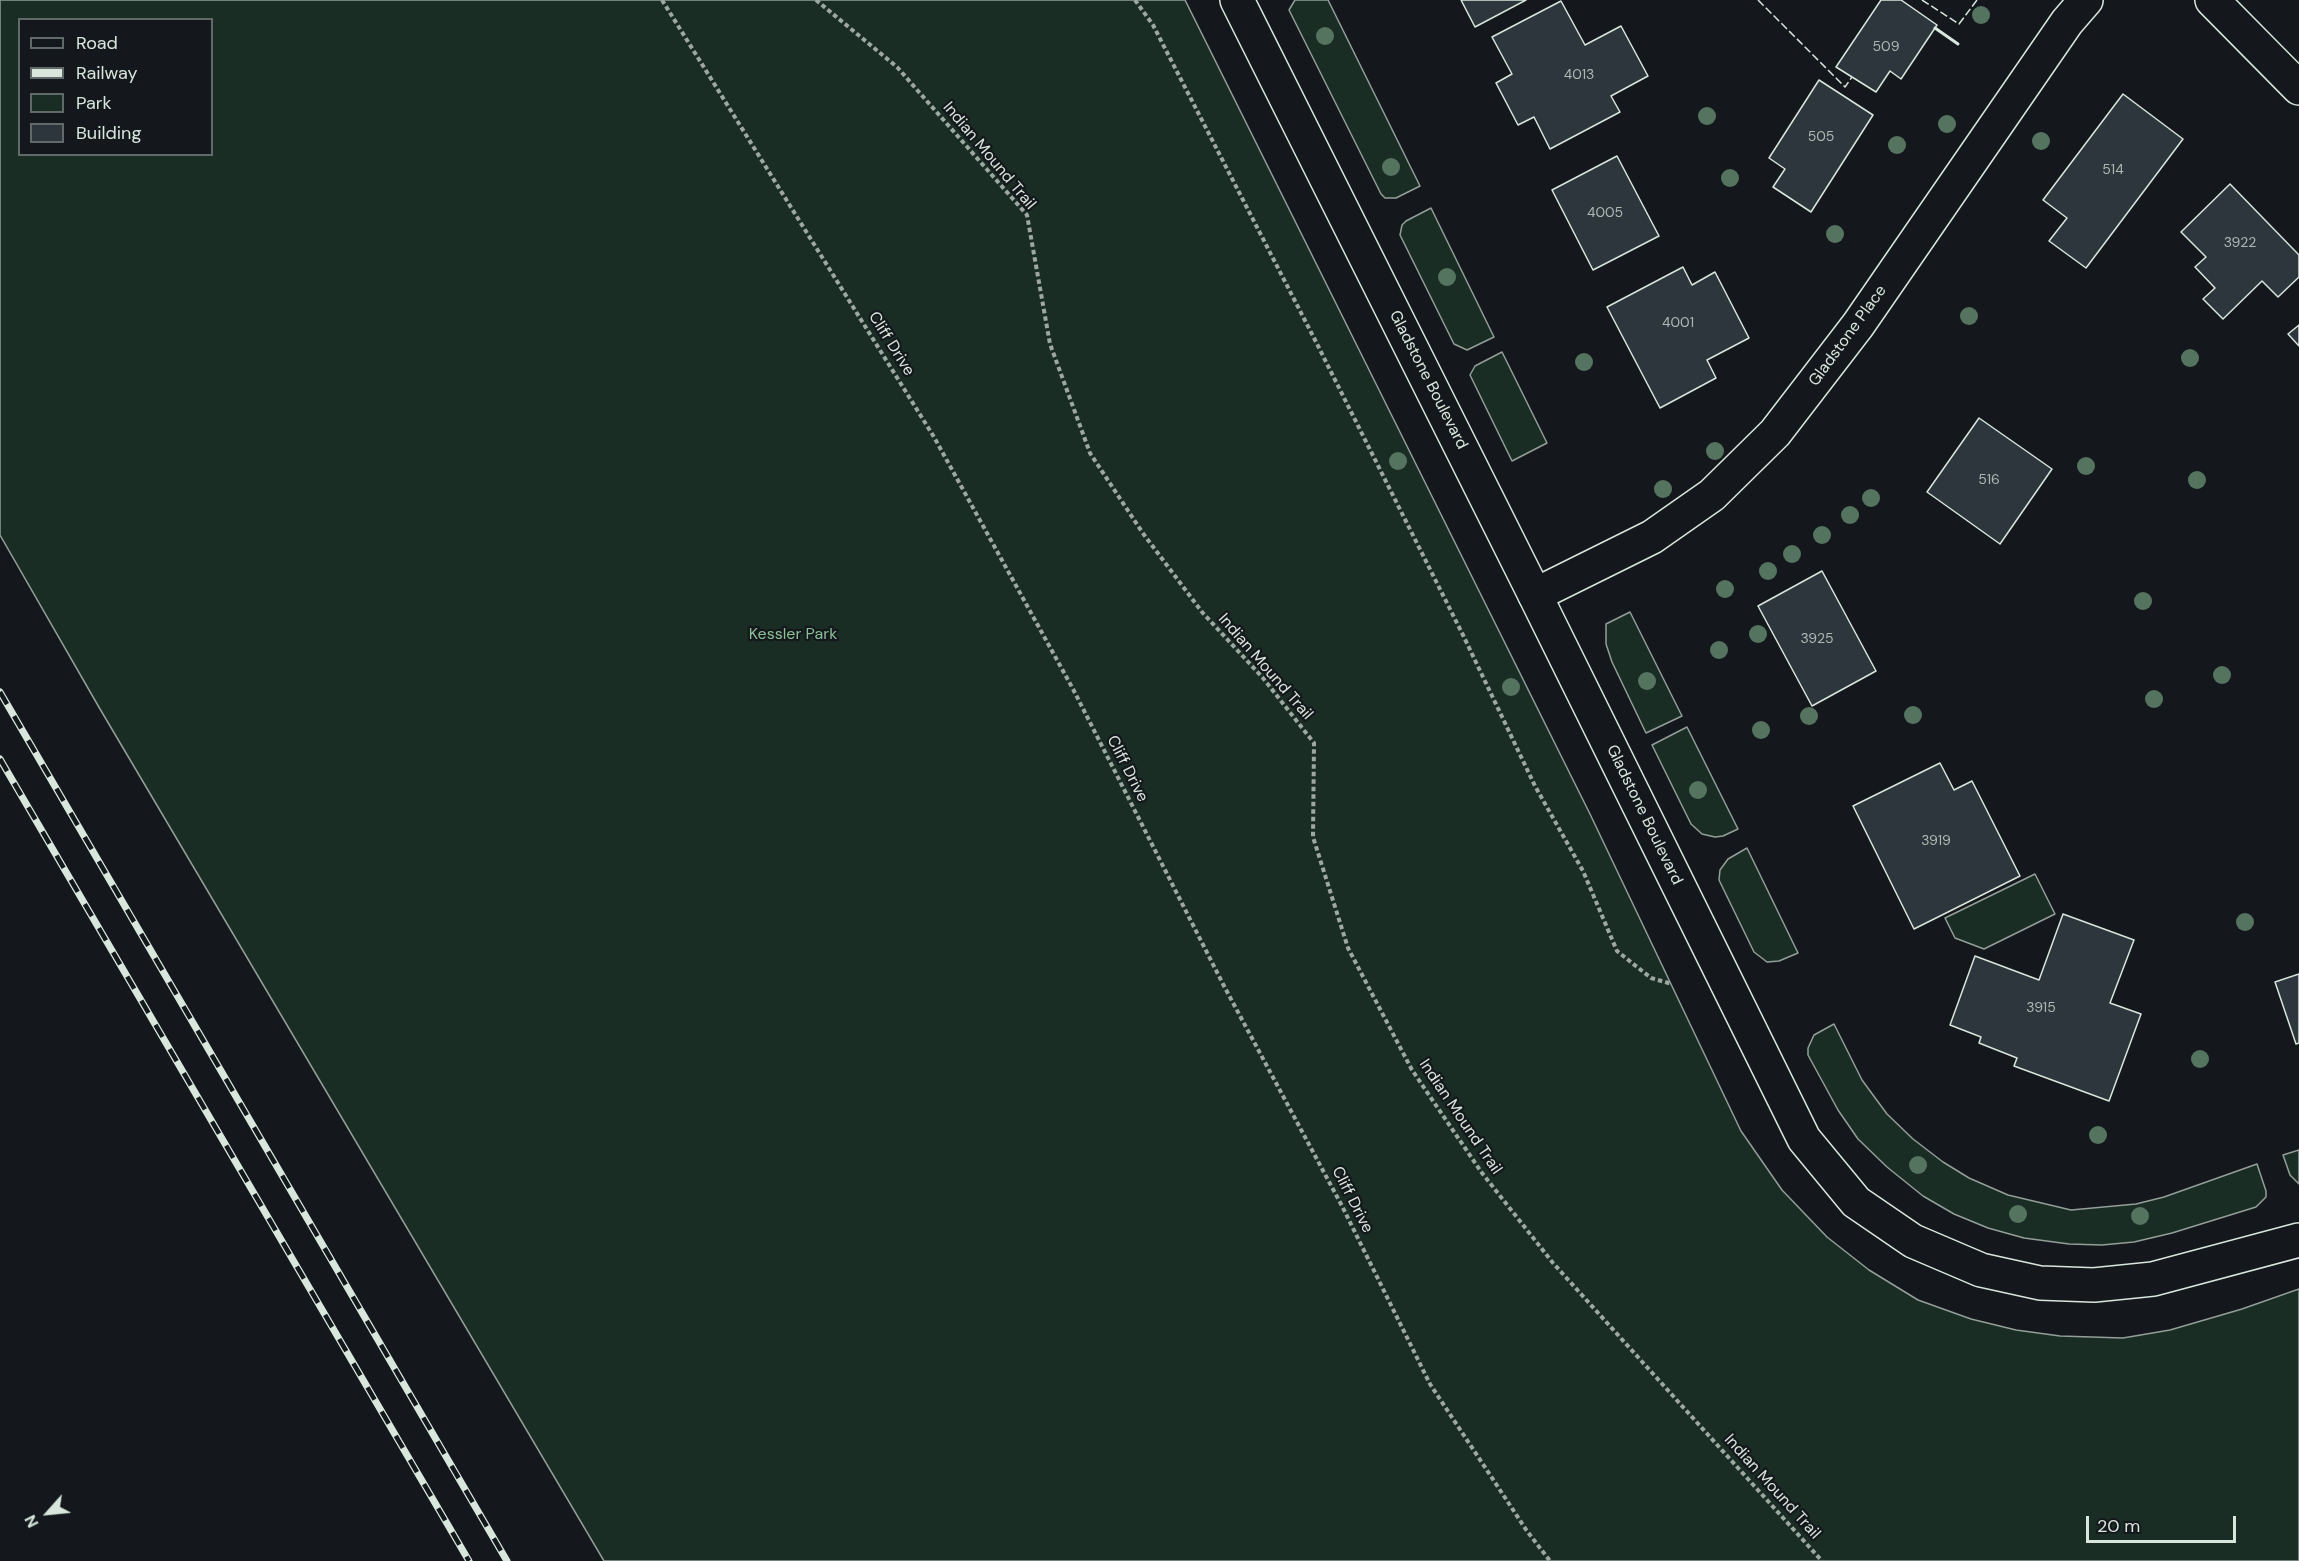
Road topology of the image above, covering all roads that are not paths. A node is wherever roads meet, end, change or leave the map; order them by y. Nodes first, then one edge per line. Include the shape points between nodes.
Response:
1 (1237, 0) edge
2 (2086, 0) edge
3 (2212, 0) edge
4 (2299, 88) edge
5 (1535, 595) junction
6 (2299, 1240) edge

1 - 5 street, Gladstone Boulevard
2 - 5 street, Gladstone Place via 1858,325 1775,433 1712,495 1652,537
3 - 4 street
5 - 6 street, Gladstone Boulevard via 1804,1138 1856,1202 1913,1241 1981,1270 2040,1283 2094,1285 2153,1279

